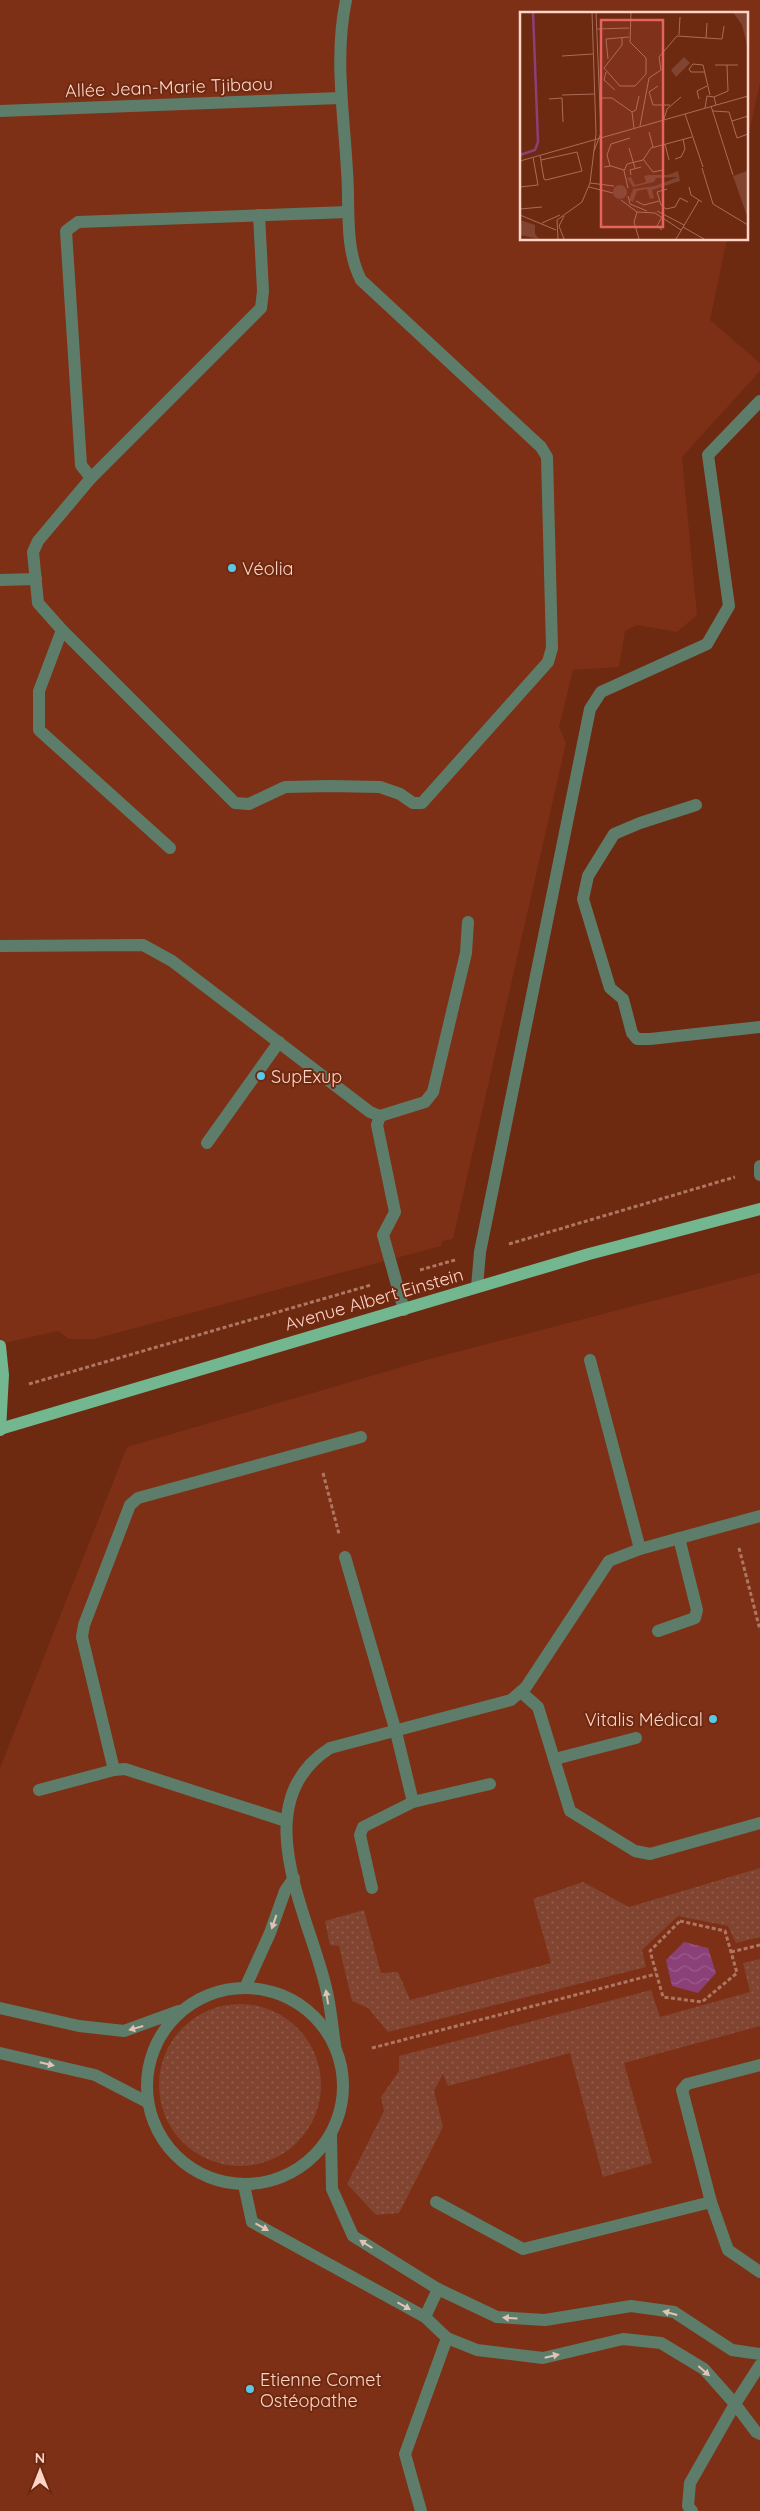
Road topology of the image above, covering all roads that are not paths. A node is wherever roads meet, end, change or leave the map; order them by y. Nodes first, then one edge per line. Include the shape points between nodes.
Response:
1 (346, 0) edge
2 (340, 98) junction
3 (0, 112) edge
4 (348, 212) junction
5 (259, 215) junction
6 (760, 401) edge
7 (90, 478) junction
8 (36, 579) junction
9 (0, 580) edge
10 (62, 630) junction
11 (696, 805) dead end
12 (170, 848) dead end
13 (468, 922) dead end
14 (0, 946) edge
15 (760, 1027) edge
16 (279, 1042) junction
17 (380, 1116) junction
18 (207, 1143) dead end
19 (760, 1166) edge
20 (760, 1175) edge
21 (760, 1209) edge
22 (477, 1287) junction
23 (404, 1310) junction
24 (0, 1346) edge
25 (590, 1360) dead end
26 (0, 1429) edge
27 (361, 1437) dead end
28 (760, 1516) edge
29 (679, 1538) junction
30 (640, 1549) junction
31 (345, 1557) road end
32 (658, 1631) dead end
33 (520, 1692) junction
34 (396, 1732) junction
35 (636, 1738) dead end
36 (555, 1759) junction
37 (114, 1770) junction
38 (490, 1784) dead end
39 (39, 1790) dead end
40 (413, 1802) junction
41 (286, 1821) junction
42 (760, 1822) edge
43 (294, 1878) junction
44 (372, 1888) dead end
45 (245, 1988) junction
46 (0, 2008) edge
47 (182, 2010) junction
48 (334, 2045) junction
49 (0, 2053) edge
50 (760, 2065) edge
51 (147, 2102) junction
52 (331, 2134) junction
53 (244, 2185) junction
54 (436, 2202) dead end
55 (711, 2202) junction
56 (760, 2272) edge
57 (438, 2289) junction
58 (425, 2317) junction
59 (447, 2338) junction
60 (760, 2354) edge
61 (760, 2365) edge
62 (735, 2404) junction
63 (760, 2434) edge
64 (421, 2511) edge
65 (692, 2511) edge

1 - 2 street via 339,45
2 - 3 street, Allée Jean-Marie Tjibaou
2 - 4 street via 348,172
4 - 5 street
4 - 10 street via 353,264 361,280 541,447 547,457 552,648 548,662 422,803 413,803 380,787 330,786 285,787 249,804 236,804
5 - 7 street via 261,308
5 - 7 street via 78,222 66,231 81,465
6 - 22 street via 708,455 729,606 707,644 601,692 590,709 480,1252
7 - 8 street via 38,541 33,552
8 - 9 street
8 - 10 street via 38,603
10 - 12 street via 39,691 39,730
11 - 15 street via 640,822 614,834 588,876 583,899 610,988 623,999 632,1033 637,1039
13 - 17 street via 466,953 433,1092 425,1102
14 - 16 street via 143,945 172,961
16 - 17 street via 370,1112
16 - 18 street
17 - 23 street via 377,1124 395,1212 383,1235
19 - 20 street
21 - 22 main road, Avenue Albert Einstein
22 - 23 main road, Avenue Albert Einstein
23 - 26 main road, Avenue Albert Einstein
24 - 26 main road via 3,1375
25 - 30 street
27 - 37 street via 138,1498 130,1504 82,1636
28 - 29 street
29 - 30 street
29 - 32 street via 697,1610 695,1618
30 - 33 street via 609,1561 526,1688
31 - 34 street
33 - 34 street via 511,1700
33 - 36 street via 538,1707
34 - 40 street
34 - 41 street via 330,1748 318,1756 298,1780
35 - 36 street
36 - 42 street via 570,1811 635,1851 650,1854
37 - 39 street
37 - 41 street via 125,1769
38 - 40 street
40 - 44 street via 363,1827 360,1835
41 - 43 street via 285,1839
43 -> 45 street via 284,1891 270,1933
48 -> 43 street via 326,1989
45 - 47 street via 211,1993
45 - 48 street via 273,1991 298,2003 319,2021
47 -> 46 street via 124,2031 79,2026
47 - 51 street via 159,2036 147,2068
48 - 52 street via 343,2074 342,2106
49 -> 51 street via 95,2075
50 - 55 street via 687,2084 682,2090
51 - 53 street via 154,2127 186,2166 214,2180
52 - 53 street via 315,2156 294,2172 270,2182
57 -> 52 street via 353,2236 332,2189
53 -> 58 street via 252,2222
54 - 55 street via 523,2249
55 - 56 street via 728,2250
57 - 58 street
60 -> 57 street via 732,2350 674,2312 631,2306 545,2320 497,2317
58 - 59 street
59 -> 62 street via 477,2350 543,2358 623,2339 662,2343 704,2369
59 - 64 street via 404,2454
61 - 62 street
62 - 63 street
62 - 65 street via 690,2483 688,2506

